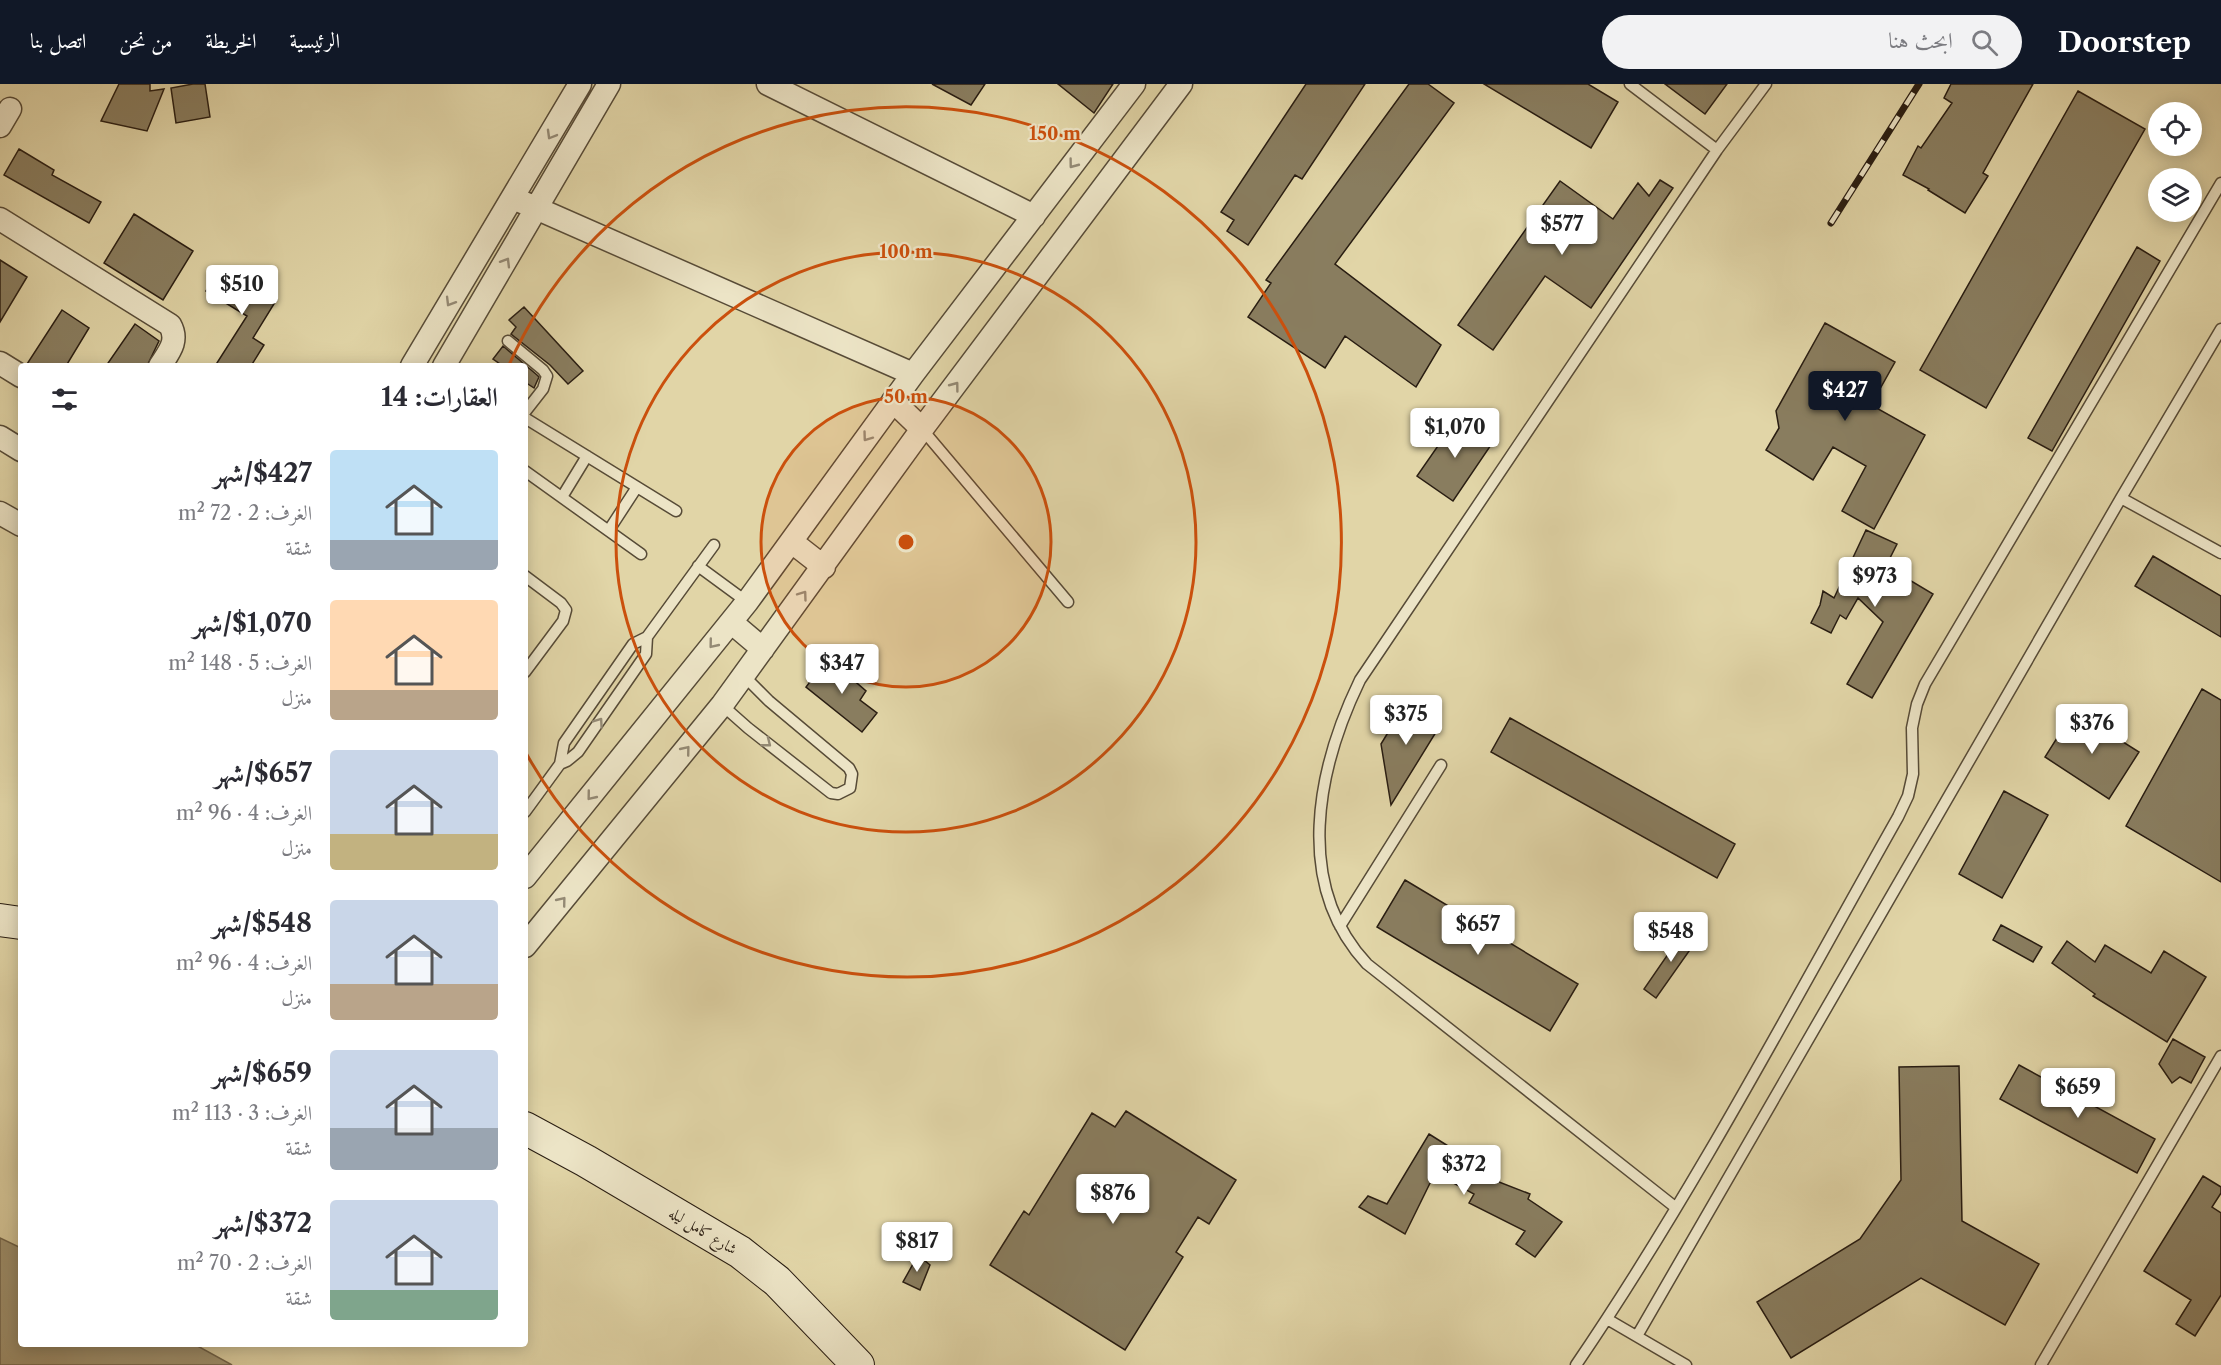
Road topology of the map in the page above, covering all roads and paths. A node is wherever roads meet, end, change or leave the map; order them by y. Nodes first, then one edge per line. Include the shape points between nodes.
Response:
1 (580, 84) edge
2 (609, 84) edge
3 (768, 84) edge
4 (1134, 84) edge
5 (1181, 84) edge
6 (1630, 84) edge
7 (1766, 84) edge
8 (1089, 143) junction
9 (1717, 150) junction
10 (535, 162) junction
11 (1119, 166) junction
12 (556, 175) junction
13 (2221, 183) edge
14 (513, 198) junction
15 (537, 209) junction
16 (1036, 213) junction
17 (0, 219) edge
18 (1075, 225) junction
19 (1059, 245) junction
20 (2221, 329) edge
21 (508, 341) dead end
22 (415, 360) edge
23 (0, 363) edge
24 (162, 363) edge
25 (444, 363) edge
26 (18, 374) edge
27 (913, 374) junction
28 (893, 401) junction
29 (528, 408) edge
30 (528, 420) edge
31 (922, 429) junction
32 (0, 437) edge
33 (18, 448) edge
34 (587, 456) junction
35 (528, 473) edge
36 (637, 487) junction
37 (562, 497) junction
38 (2121, 498) junction
39 (676, 511) dead end
40 (0, 513) edge
41 (18, 523) edge
42 (609, 530) junction
43 (792, 542) junction
44 (714, 545) dead end
45 (2221, 553) edge
46 (641, 554) dead end
47 (698, 566) junction
48 (824, 567) junction
49 (528, 578) edge
50 (747, 602) junction
51 (1068, 602) dead end
52 (731, 622) junction
53 (647, 637) junction
54 (763, 649) junction
55 (528, 668) edge
56 (744, 676) junction
57 (722, 705) junction
58 (560, 764) junction
59 (1441, 765) dead end
60 (528, 808) edge
61 (528, 873) edge
62 (0, 920) edge
63 (18, 923) edge
64 (1340, 927) junction
65 (528, 942) edge
66 (2221, 1056) edge
67 (528, 1130) edge
68 (528, 1146) edge
69 (1675, 1207) junction
70 (1607, 1319) junction
71 (1637, 1336) junction
72 (846, 1360) edge
73 (1576, 1365) edge
74 (1686, 1365) edge
75 (2041, 1365) edge

1 -> 10 street
2 - 12 street
3 - 16 street
4 - 8 street
5 - 11 street
6 - 9 lane
7 - 9 lane
8 - 11 street
8 -> 16 street
9 - 64 lane via 1360,680 1332,749 1319,843 1324,884
10 - 12 street
10 - 14 street
11 - 18 street
12 - 15 street
13 - 69 lane via 1925,684 1912,728 1913,774 1898,817
14 - 15 street
14 -> 22 street
25 -> 15 street
15 - 27 street
16 - 18 street via 1062,212
16 - 19 street via 1042,236
16 - 27 street
17 - 24 street via 170,325 174,341
18 - 19 street
31 -> 19 street
20 - 38 lane
21 - 29 lane via 547,376 543,389
23 - 26 street
27 - 28 street
28 - 31 street
28 -> 43 street
30 - 34 lane
31 - 48 street
31 - 51 lane
32 - 33 street
34 - 36 lane
34 - 37 lane
35 - 37 lane
36 - 39 lane
36 - 42 lane
37 - 42 lane
38 - 45 lane
38 - 71 lane
40 - 41 street
42 - 46 lane
43 - 48 street
43 - 50 street
44 - 47 lane
47 - 50 lane
47 - 53 lane
54 -> 48 street
49 - 55 lane via 566,610 563,621
50 - 52 street
52 - 54 street
52 -> 61 street
53 - 58 lane via 633,644 576,725 564,744
58 -> 53 lane via 578,752 646,654
54 - 56 street
56 - 57 street
57 -> 56 lane via 831,793 850,788 849,768
65 -> 57 street
58 - 60 lane
59 - 64 lane
62 - 63 street
64 - 69 lane via 1367,964
66 - 75 lane
67 - 72 street, شارع كامل ليله via 740,1252 777,1281
68 - 72 street, شارع كامل ليله via 747,1275
69 - 70 lane
70 - 71 lane
70 - 73 lane
71 - 74 lane

